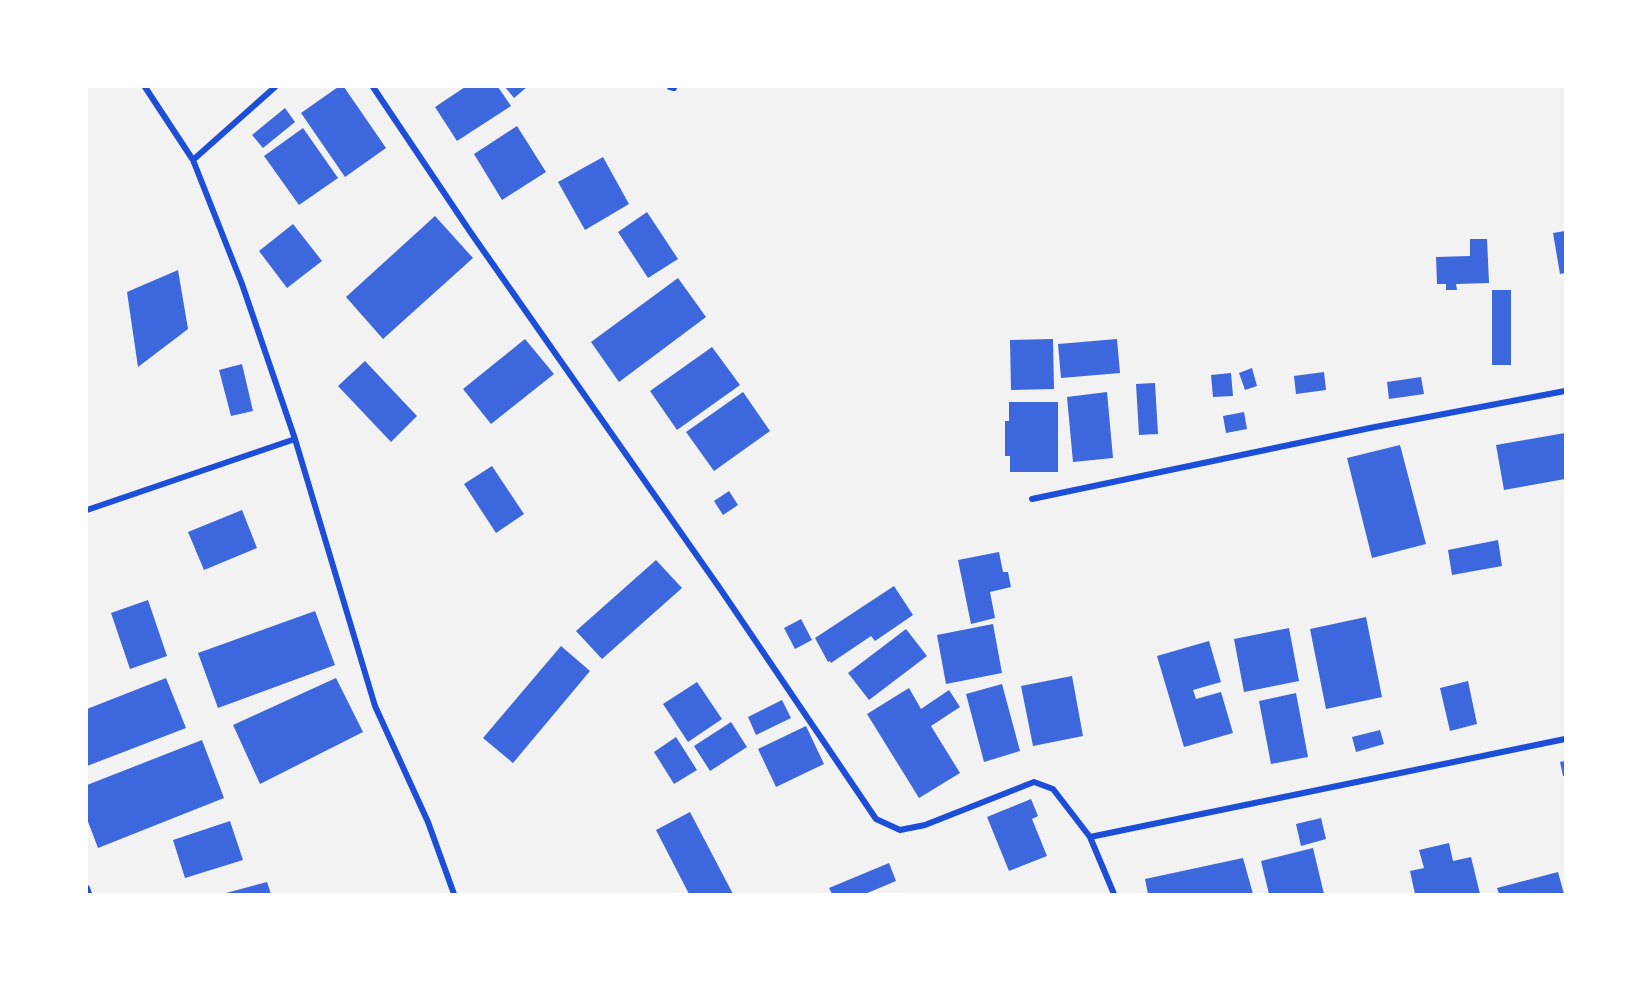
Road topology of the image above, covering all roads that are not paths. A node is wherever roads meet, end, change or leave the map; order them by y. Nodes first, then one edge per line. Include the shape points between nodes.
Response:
1 (145, 87) edge
2 (275, 87) edge
3 (373, 87) edge
4 (193, 160) junction
5 (1565, 391) edge
6 (295, 439) junction
7 (1032, 499) dead end
8 (87, 510) edge
9 (1565, 739) edge
10 (1090, 837) junction
11 (87, 888) edge
12 (89, 894) edge
13 (454, 894) edge
14 (1114, 894) edge

1 - 4 street
2 - 4 street
3 - 10 street via 876,819 900,830 925,825 1034,782 1053,789
4 - 6 street via 242,284
5 - 7 street
6 - 8 street
6 - 13 street via 375,706 428,822
9 - 10 street
10 - 14 street
11 - 12 street

